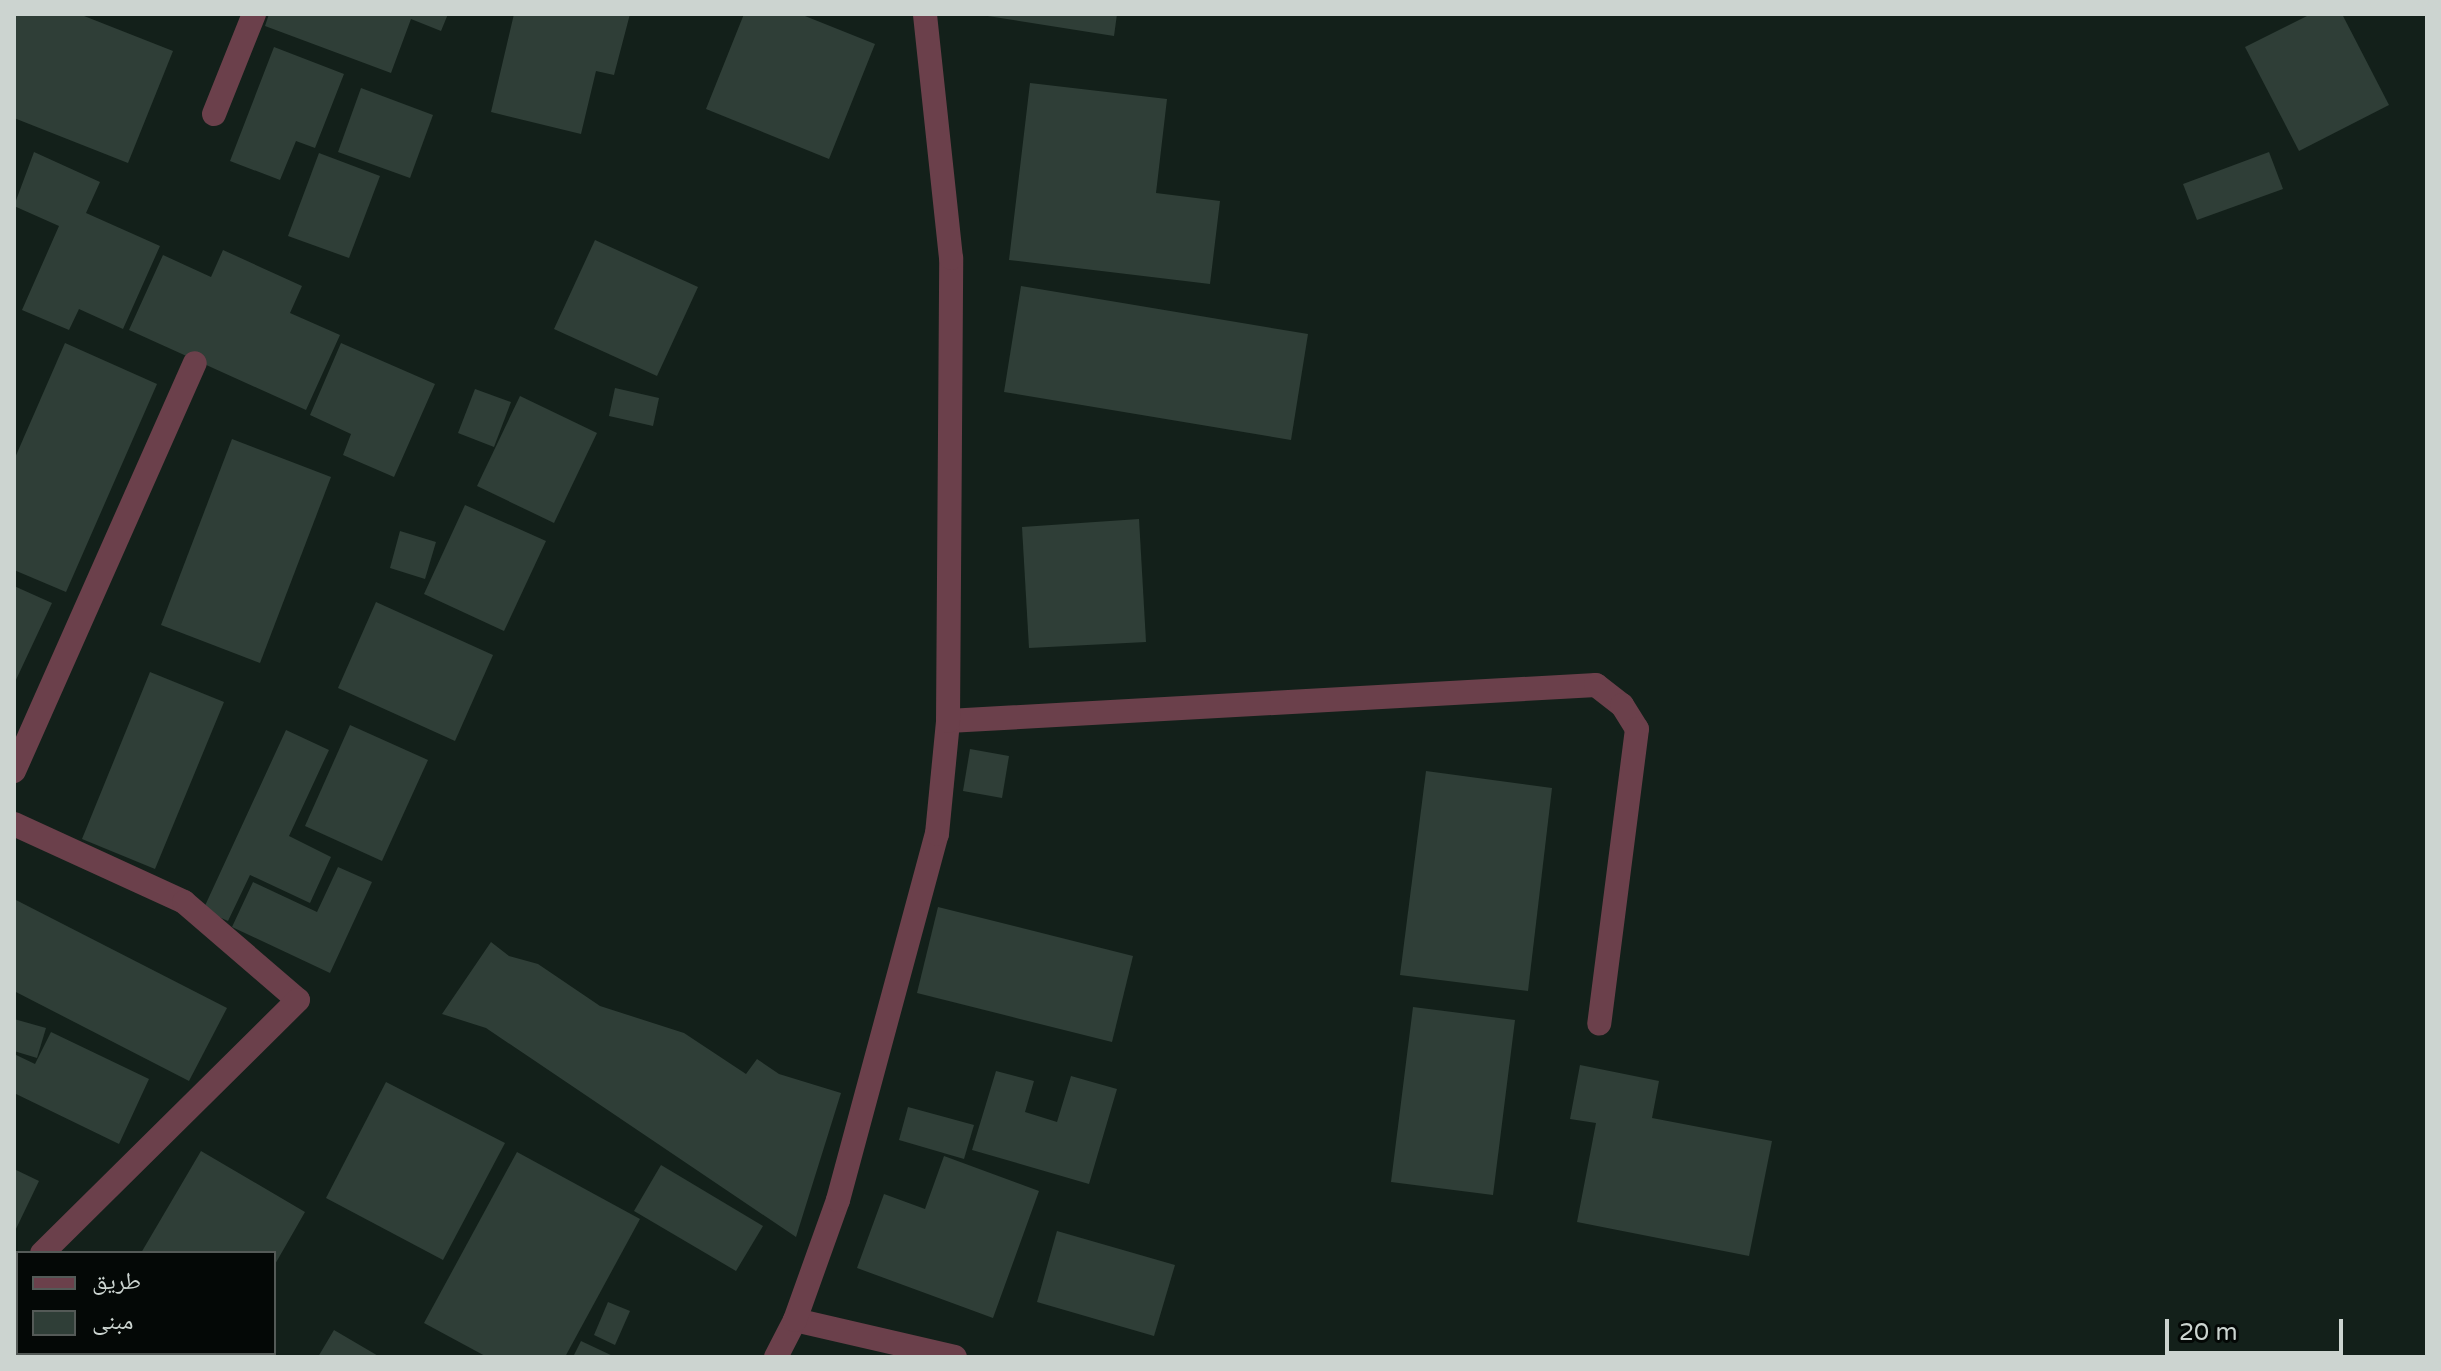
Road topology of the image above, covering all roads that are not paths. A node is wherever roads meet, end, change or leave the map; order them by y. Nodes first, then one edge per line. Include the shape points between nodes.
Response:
1 (254, 14) edge
2 (925, 14) edge
3 (214, 114) dead end
4 (195, 363) dead end
5 (948, 721) junction
6 (14, 771) edge
7 (14, 824) edge
8 (1599, 1024) dead end
9 (44, 1251) edge
10 (795, 1320) junction
11 (776, 1357) edge
12 (955, 1357) edge

1 - 3 street
2 - 5 street via 951,258
4 - 6 street
5 - 8 street via 1596,685 1622,705 1637,729
5 - 10 street via 937,834 838,1200
7 - 9 street via 184,902 298,1000
10 - 11 street
10 - 12 street

